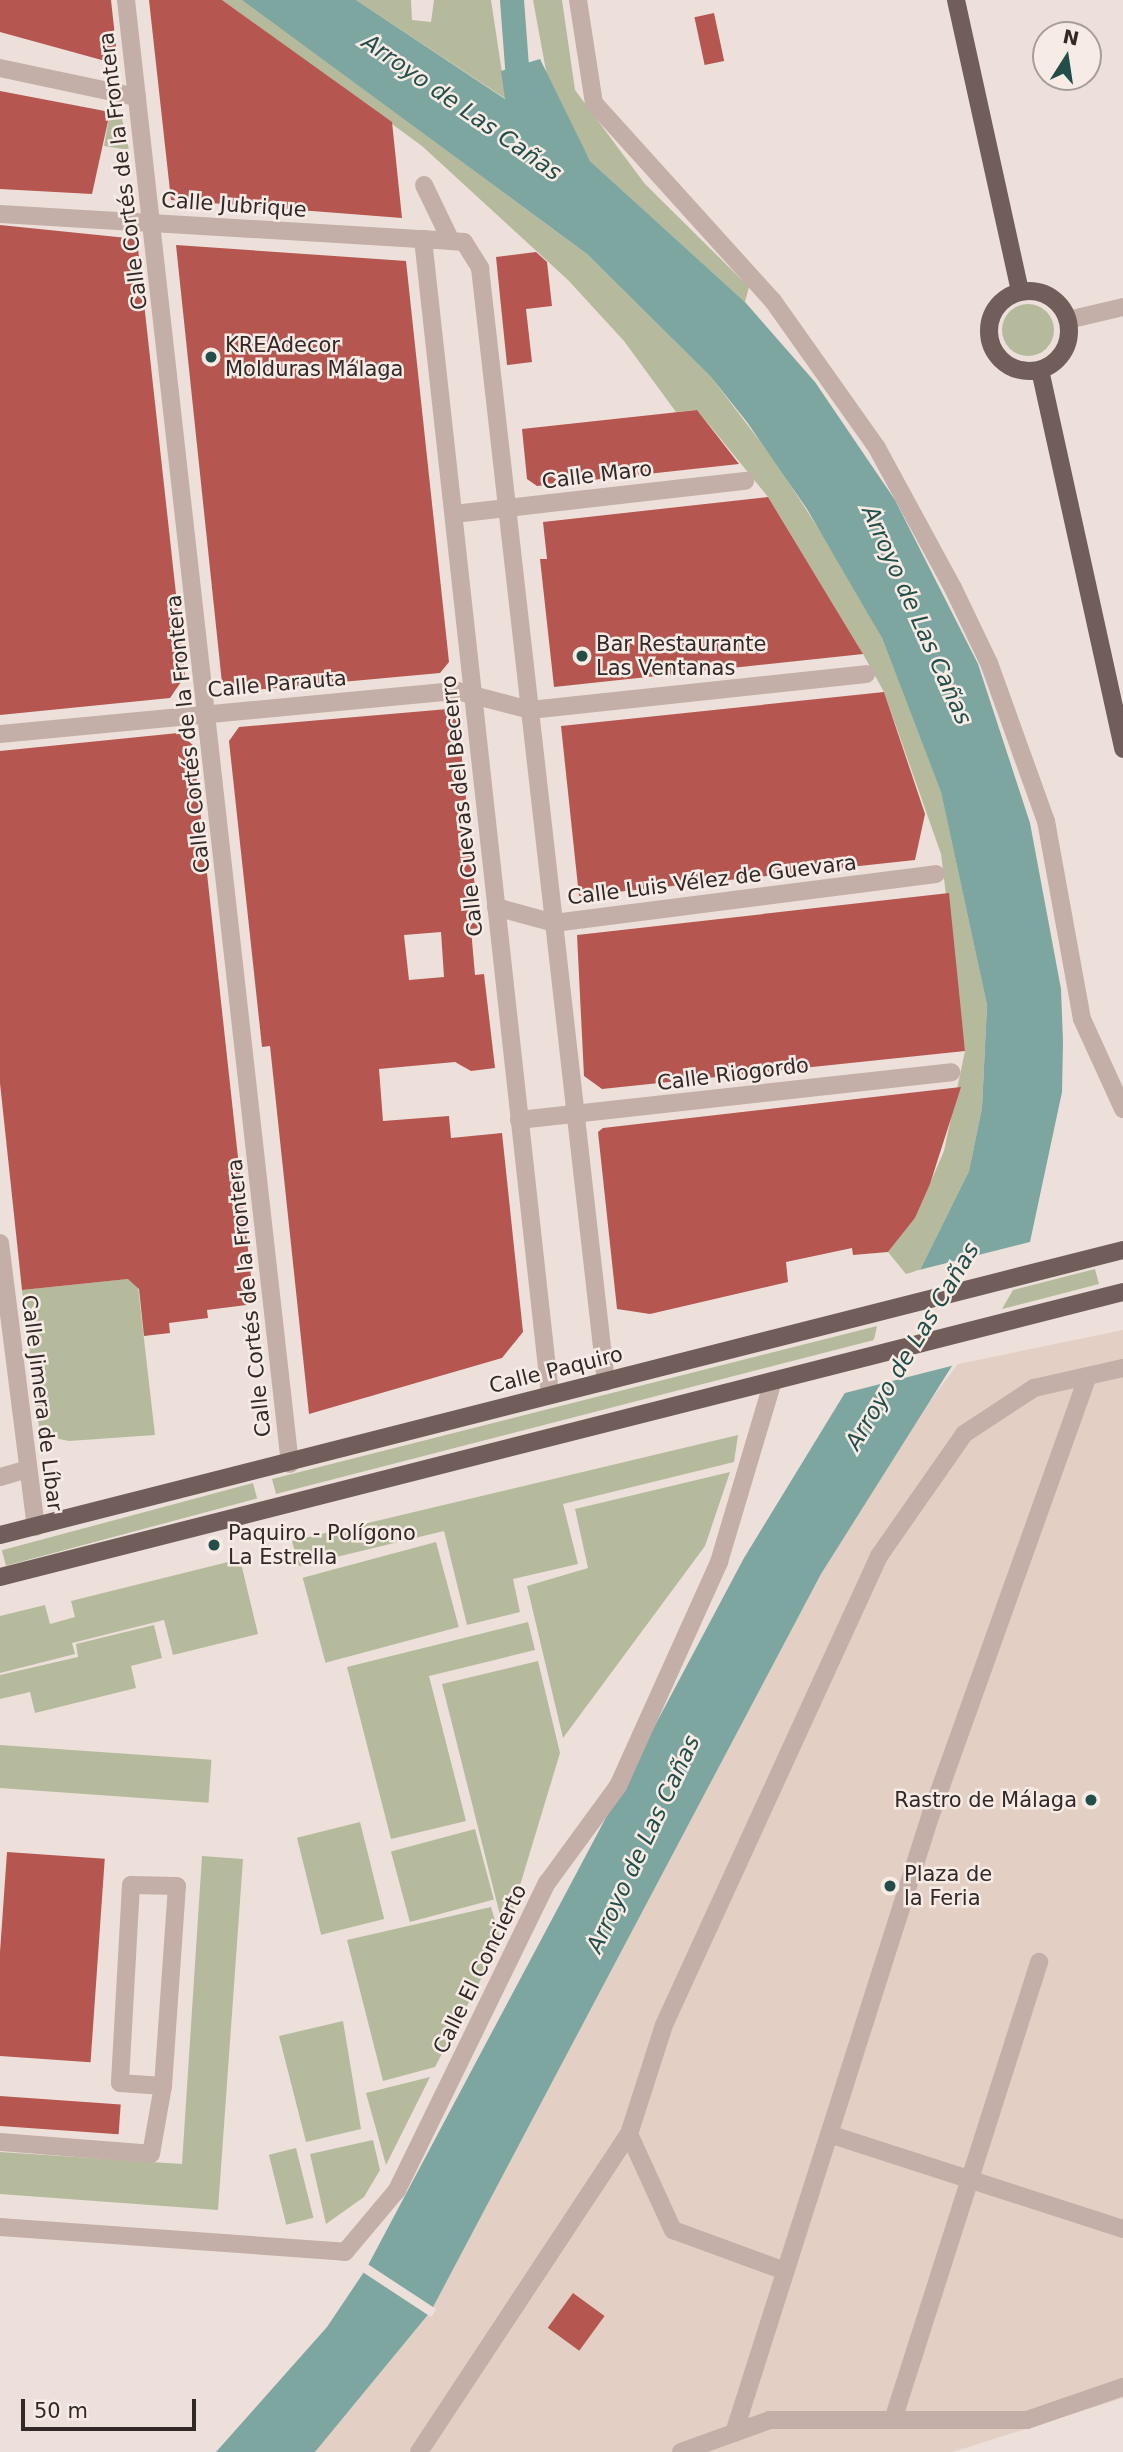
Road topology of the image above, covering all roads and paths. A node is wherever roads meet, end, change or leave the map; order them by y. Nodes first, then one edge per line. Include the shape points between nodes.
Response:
1 (126, 0) edge
2 (578, 0) edge
3 (956, 0) edge
4 (0, 68) edge
5 (137, 97) junction
6 (424, 185) dead end
7 (0, 214) edge
8 (153, 222) junction
9 (423, 239) junction
10 (452, 241) junction
11 (1020, 292) junction
12 (1123, 307) edge
13 (1068, 320) junction
14 (1041, 370) junction
15 (745, 481) dead end
16 (507, 508) junction
17 (454, 514) junction
18 (866, 674) dead end
19 (473, 695) junction
20 (1117, 696) edge
21 (530, 710) junction
22 (209, 713) junction
23 (0, 734) edge
24 (1123, 749) edge
25 (936, 874) dead end
26 (496, 907) junction
27 (554, 923) junction
28 (951, 1072) dead end
29 (1123, 1109) edge
30 (575, 1116) junction
31 (519, 1120) junction
32 (0, 1243) edge
33 (1123, 1250) edge
34 (1123, 1292) edge
35 (1123, 1368) edge
36 (1088, 1376) junction
37 (606, 1381) junction
38 (773, 1381) junction
39 (550, 1395) junction
40 (289, 1464) junction
41 (25, 1470) junction
42 (0, 1477) edge
43 (36, 1527) junction
44 (0, 1535) edge
45 (0, 1577) edge
46 (1039, 1962) dead end
47 (163, 2086) junction
48 (629, 2134) junction
49 (829, 2134) junction
50 (0, 2142) edge
51 (971, 2180) junction
52 (0, 2227) edge
53 (1123, 2229) edge
54 (785, 2271) junction
55 (1123, 2386) edge
56 (893, 2420) junction
57 (734, 2432) junction
58 (419, 2452) edge
59 (681, 2452) edge

1 - 5 street, Calle Cortés de la Frontera
2 - 29 street via 594,103 773,301 877,448 953,588 989,663 1046,821 1082,1019
3 - 11 main road
4 - 5 street
5 - 8 street, Calle Cortés de la Frontera
6 - 10 street
7 - 8 street, Calle Jubrique
8 - 9 street, Calle Jubrique
8 - 22 street, Calle Cortés de la Frontera
9 - 10 street
9 - 17 street, Calle Cuevas del Becerro
10 - 16 street via 464,242 480,268
11 - 13 main road via 1048,295
11 - 14 main road via 992,314 989,341 1007,366
12 - 13 street
13 - 14 main road via 1067,345
14 - 20 main road
15 - 16 street, Calle Maro
16 - 17 street, Calle Maro
16 - 21 street
17 - 19 street, Calle Cuevas del Becerro
18 - 21 street
19 - 21 street, Calle Parauta
19 - 22 street, Calle Parauta via 457,691
19 - 26 street, Calle Cuevas del Becerro
20 - 24 main road
21 - 27 street
22 - 23 street, Calle Parauta
22 - 40 street, Calle Cortés de la Frontera
25 - 27 street, Calle Luis Vélez de Guevara
26 - 27 street, Calle Luis Vélez de Guevara
26 - 31 street, Calle Cuevas del Becerro
27 - 30 street
28 - 30 street, Calle Riogordo
30 - 31 street, Calle Riogordo
30 - 37 street
31 - 39 street, Calle Cuevas del Becerro
32 - 41 street, Calle Jimera de Líbar
33 - 37 main road, Calle Paquiro
34 - 38 main road via 991,1330
35 - 36 street
36 - 48 street via 1034,1388 964,1434 879,1556 664,2025
36 - 49 street via 931,1814
37 - 39 main road, Calle Paquiro
38 - 45 main road
38 - 52 street, Calle El Concierto via 719,1562 618,1786 547,1883 397,2190 345,2252
39 - 40 main road, Calle Paquiro
40 - 43 main road, Calle Paquiro
41 - 42 street
41 - 43 street, Calle Jimera de Líbar
43 - 44 main road, Calle Paquiro
46 - 51 street
47 - 47 street via 177,1886 131,1885 120,2083
47 - 50 street via 152,2154
48 - 54 street via 673,2230
48 - 58 street
49 - 51 street
49 - 54 street
51 - 53 street
51 - 56 street
54 - 57 street
55 - 56 street via 1027,2420
56 - 57 street via 770,2420
57 - 59 street

